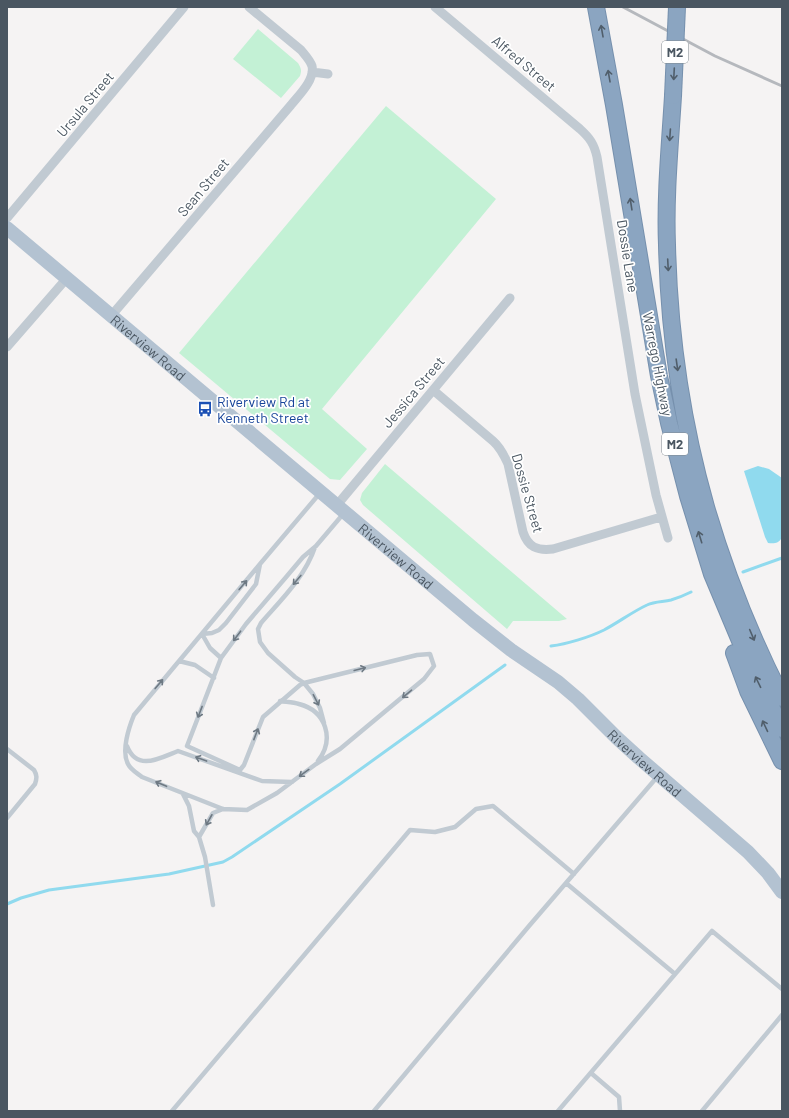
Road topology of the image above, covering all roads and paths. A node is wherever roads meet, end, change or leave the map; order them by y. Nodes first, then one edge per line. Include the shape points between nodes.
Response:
1 (184, 7) edge
2 (249, 7) edge
3 (435, 7) edge
4 (596, 7) edge
5 (677, 7) edge
6 (312, 72) junction
7 (328, 74) dead end
8 (593, 142) joint
9 (7, 218) edge
10 (7, 228) edge
11 (67, 278) junction
12 (510, 298) dead end
13 (111, 316) junction
14 (7, 347) edge
15 (433, 390) junction
16 (321, 492) junction
17 (341, 508) junction
18 (662, 517) junction
19 (668, 538) dead end
20 (316, 546) junction
21 (260, 564) junction
22 (712, 574) junction
23 (202, 634) junction
24 (221, 658) junction
25 (179, 661) junction
26 (214, 678) junction
27 (304, 683) junction
28 (782, 698) edge
29 (280, 701) junction
30 (324, 724) junction
31 (782, 729) edge
32 (126, 744) junction
33 (7, 749) edge
34 (782, 761) edge
35 (316, 764) junction
36 (659, 775) junction
37 (292, 782) junction
38 (183, 794) junction
39 (223, 809) junction
40 (7, 818) edge
41 (199, 837) junction
42 (574, 874) junction
43 (566, 883) junction
44 (781, 894) edge
45 (213, 905) dead end
46 (675, 974) junction
47 (782, 989) edge
48 (782, 1015) edge
49 (591, 1072) junction
50 (172, 1111) edge
51 (374, 1111) edge
52 (558, 1111) edge
53 (620, 1111) edge
54 (702, 1111) edge

1 - 9 street, Ursula Street
2 - 6 street via 301,50 310,61
3 - 8 street, Alfred Street
22 -> 4 highway, Warrego Highway / M2 via 688,496 659,376
5 -> 28 highway, Warrego Highway / M2, bridge via 668,164 667,244 672,327 684,411 706,506 721,554 753,636
6 - 7 street
6 - 13 street, Sean Street via 305,89
8 - 18 street, Dossie Lane via 609,223 635,394
10 - 11 main road, Riverview Road
11 - 13 main road, Riverview Road
11 - 14 street
12 - 15 street, Jessica Street
13 - 16 main road, Riverview Road
15 - 17 street, Jessica Street
15 - 18 street, Dossie Street via 499,446 508,464 525,538 533,547 553,549
16 - 17 main road, Riverview Road
16 - 21 lane
17 - 20 lane
17 - 36 main road, Riverview Road via 473,620 558,682
18 - 19 street, Dossie Lane
20 -> 24 lane via 303,557 246,624
20 -> 27 lane via 302,575 258,629 260,642 268,653
23 -> 21 lane
21 - 23 lane via 256,584 230,618 219,630
31 -> 22 highway, Warrego Highway / M2 via 751,667
34 -> 22 highway via 748,691 709,591
23 - 24 lane via 210,648
23 - 25 lane
24 - 26 lane
25 - 26 lane via 195,665
32 -> 25 lane via 134,715
26 -> 29 lane via 187,746 240,770 263,717
27 - 29 lane
27 -> 30 lane via 320,708
27 -> 35 lane via 417,655 430,654 434,666 424,679 340,749
29 - 30 lane via 308,708 315,712
30 - 35 lane via 326,748
37 -> 32 lane via 262,781 178,751 152,761 139,761 129,753
38 -> 32 lane via 142,777 134,771 127,763
33 - 40 lane via 34,770 37,779
35 -> 37 lane
36 - 42 lane
36 - 44 main road, Riverview Road via 754,857
37 - 39 lane via 247,810
38 - 39 lane
38 - 41 lane via 194,831
39 -> 41 lane via 213,813
41 - 45 lane
42 - 43 lane
42 - 50 lane via 493,806 476,809 455,827 435,832 410,830
43 - 46 lane
43 - 51 lane
46 - 47 lane via 712,930
46 - 49 lane
48 - 54 lane
49 - 52 lane
49 - 53 lane via 619,1097

